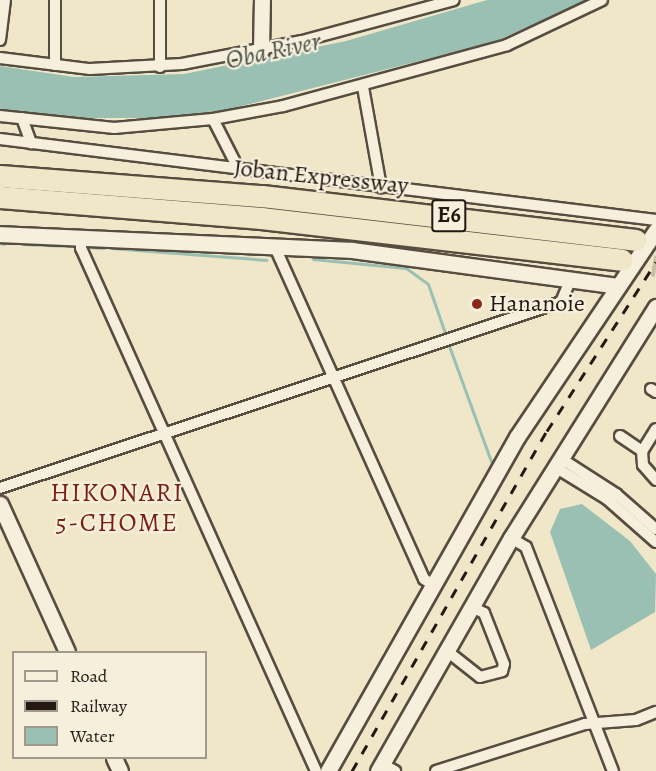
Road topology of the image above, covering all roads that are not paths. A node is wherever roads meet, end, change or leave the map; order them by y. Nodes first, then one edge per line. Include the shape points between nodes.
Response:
1 (5, 0) edge
2 (55, 0) edge
3 (160, 0) edge
4 (262, 0) edge
5 (452, 0) edge
6 (602, 0) edge
7 (0, 40) edge
8 (261, 50) junction
9 (0, 58) edge
10 (55, 65) junction
11 (160, 67) junction
12 (363, 87) junction
13 (0, 117) edge
14 (22, 118) junction
15 (213, 119) junction
16 (0, 140) edge
17 (32, 143) junction
18 (238, 168) junction
19 (0, 176) edge
20 (381, 187) junction
21 (0, 197) edge
22 (656, 220) edge
23 (656, 230) edge
24 (0, 234) edge
25 (81, 237) junction
26 (635, 240) tunnel mouth
27 (274, 245) junction
28 (622, 260) tunnel mouth
29 (571, 278) junction
30 (618, 286) junction
31 (653, 316) edge
32 (331, 376) junction
33 (656, 429) edge
34 (164, 432) junction
35 (620, 436) dead end
36 (642, 451) junction
37 (557, 462) junction
38 (656, 480) edge
39 (0, 488) edge
40 (0, 504) edge
41 (656, 529) edge
42 (511, 538) junction
43 (656, 542) edge
44 (433, 585) junction
45 (472, 606) junction
46 (67, 651) edge
47 (447, 651) junction
48 (656, 712) edge
49 (594, 723) junction
50 (385, 769) edge
51 (316, 771) edge
52 (327, 771) edge
53 (436, 771) edge
54 (613, 771) edge

1 - 7 street
2 - 10 street
3 - 11 street
4 - 8 street
5 - 8 street
6 - 12 street via 507,45
8 - 11 street
9 - 10 street
10 - 11 street
12 - 15 street
12 - 20 street
13 - 14 street
14 - 15 street via 114,128
14 - 17 street
15 - 18 street
16 - 17 street
17 - 18 street
18 - 20 street
19 - 26 highway, Joban Expressway / E6 via 262,196
20 - 22 street
21 - 28 highway, Joban Expressway / E6 via 273,219
23 - 30 street
24 - 25 street
25 - 27 street
25 - 34 street via 81,249
27 - 29 street
27 - 32 street
29 - 30 street
29 - 32 street via 561,302
30 - 44 street via 517,436
31 - 37 street
32 - 34 street
32 - 44 street via 424,579
33 - 36 street
34 - 39 street
34 - 51 street
35 - 36 street
36 - 38 street via 644,465
37 - 41 street via 616,494
37 - 42 street
37 - 43 street
40 - 46 street
42 - 45 street
42 - 49 street via 526,547
44 - 52 street
45 - 47 street
45 - 47 street via 484,613 504,664 502,671 480,677
47 - 50 street
48 - 49 street via 636,720
49 - 53 street
49 - 54 street

